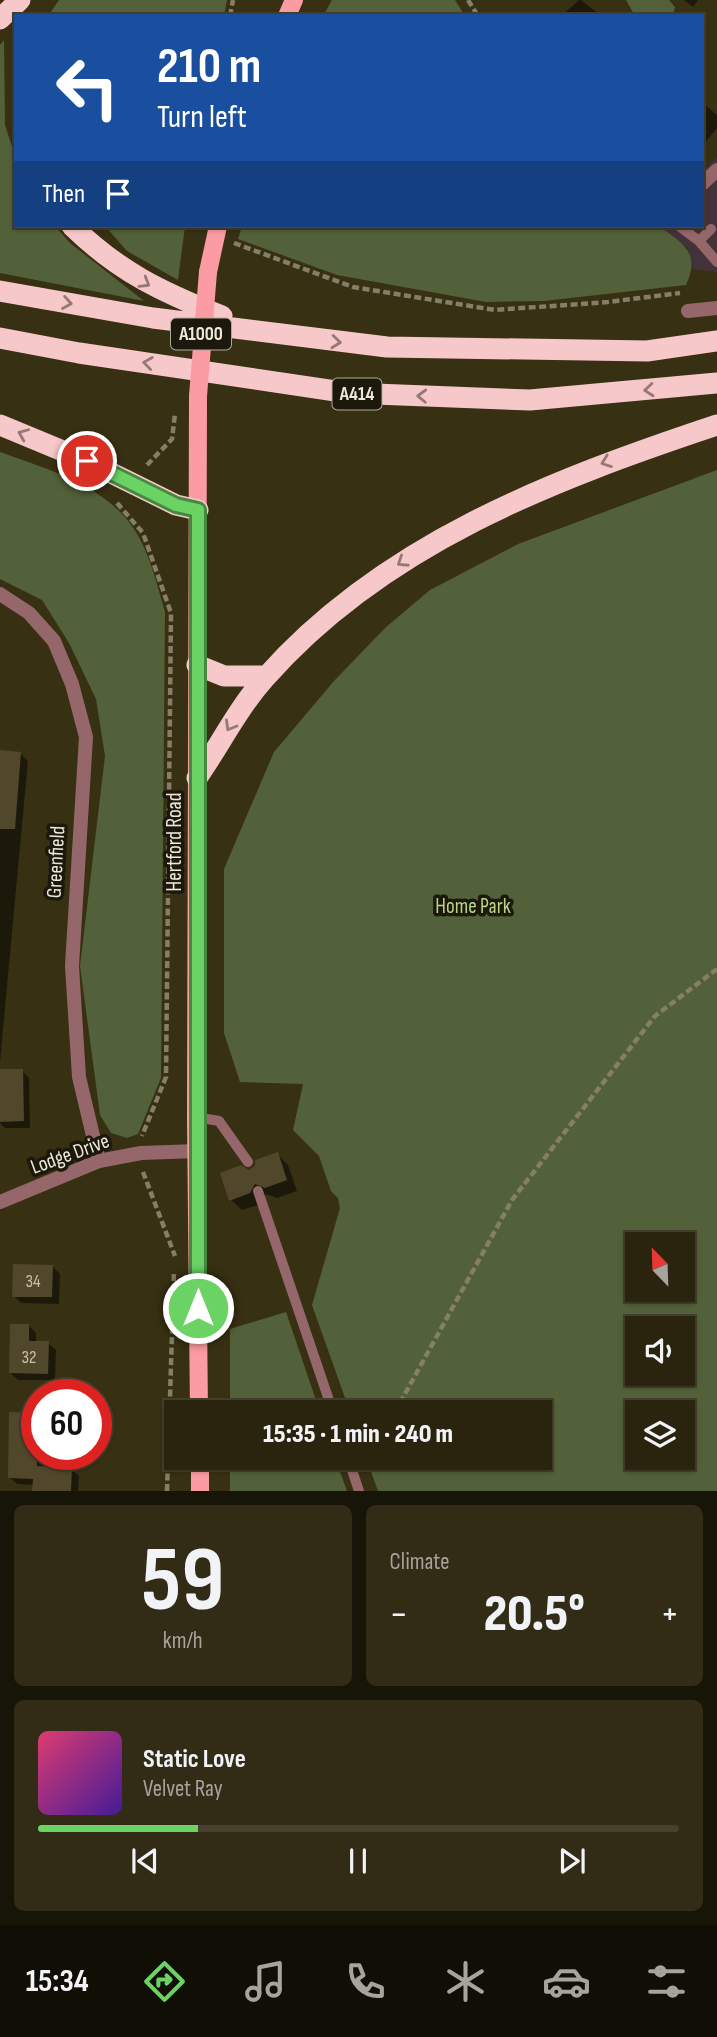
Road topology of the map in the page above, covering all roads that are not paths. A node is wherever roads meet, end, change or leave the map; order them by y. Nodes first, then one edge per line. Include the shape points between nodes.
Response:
1 (20, 0) edge
2 (0, 19) edge
3 (717, 170) edge
4 (704, 182) edge
5 (74, 228) edge
6 (218, 228) edge
7 (682, 228) edge
8 (711, 229) dead end
9 (699, 241) junction
10 (717, 262) edge
11 (0, 291) edge
12 (717, 308) edge
13 (688, 312) dead end
14 (268, 335) junction
15 (0, 338) edge
16 (717, 341) edge
17 (717, 383) edge
18 (0, 425) edge
19 (717, 425) edge
20 (198, 510) junction
21 (0, 594) edge
22 (197, 665) junction
23 (266, 676) junction
24 (197, 778) junction
25 (196, 1117) junction
26 (197, 1151) junction
27 (99, 1161) junction
28 (248, 1162) dead end
29 (258, 1191) dead end
30 (0, 1202) edge
31 (199, 1400) edge
32 (329, 1400) edge
33 (200, 1470) edge
34 (352, 1470) edge
35 (200, 1491) edge
36 (359, 1491) edge

1 - 2 highway
3 - 4 street
5 -> 14 highway via 120,268 157,290
6 - 20 main road, Hertford Road / A1000, bridge via 208,272 198,396
7 - 9 lane
8 - 9 lane
9 - 10 lane
11 -> 14 highway
12 - 13 street
14 -> 16 highway via 387,347 558,351 647,351
17 -> 15 highway, A414 via 530,400 349,393
20 -> 18 highway via 176,505
19 -> 23 highway via 604,463 476,517 400,562 323,621
20 - 22 main road, Hertford Road / A1000
21 - 27 street, Greenfield via 29,613 54,642 72,684 86,737 72,966 79,1077
22 - 23 highway via 224,676
22 - 24 main road, Hertford Road / A1000
23 -> 24 highway
24 - 25 main road, Hertford Road / A1000
25 - 26 main road, Hertford Road / A1000
25 - 28 lane via 219,1121
26 - 27 street, Lodge Drive via 141,1153
26 - 31 main road, Hertford Road / A1000
27 - 30 street, Lodge Drive
29 - 32 lane
33 - 35 main road
34 - 36 lane

